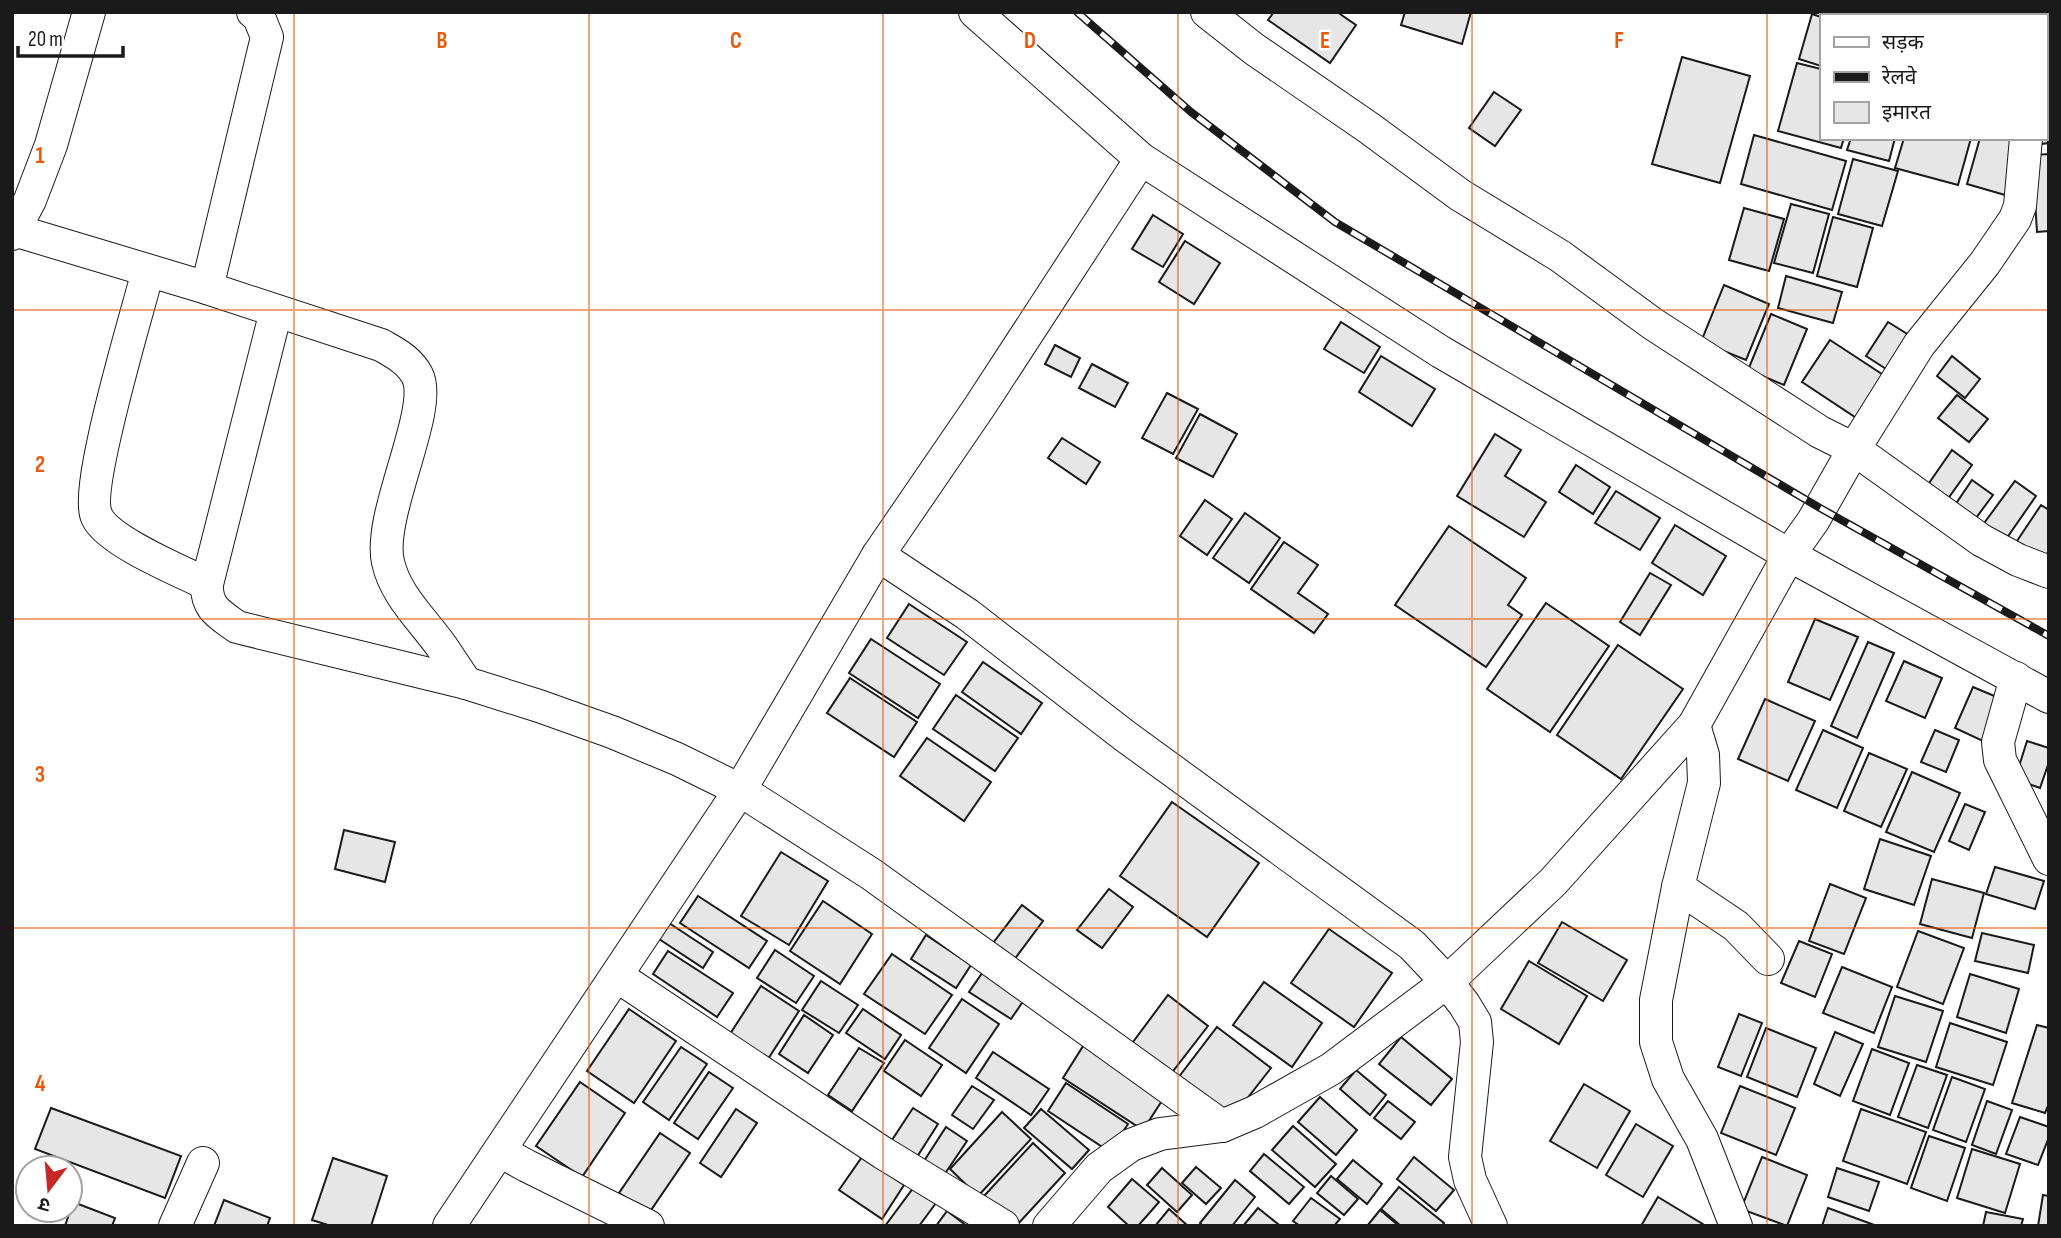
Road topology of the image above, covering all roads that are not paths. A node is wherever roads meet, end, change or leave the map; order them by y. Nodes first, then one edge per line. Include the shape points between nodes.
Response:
1 (89, 12) edge
2 (253, 12) edge
3 (975, 12) edge
4 (1208, 12) edge
5 (2026, 140) edge
6 (1141, 159) junction
7 (13, 232) edge
8 (148, 271) junction
9 (206, 288) junction
10 (276, 311) junction
11 (1854, 449) junction
12 (878, 555) junction
13 (1789, 555) junction
14 (2049, 572) edge
15 (207, 584) junction
16 (2016, 678) junction
17 (466, 683) junction
18 (2049, 697) edge
19 (1695, 725) junction
20 (740, 790) junction
21 (2049, 859) edge
22 (1678, 887) junction
23 (1768, 959) dead end
24 (617, 976) junction
25 (1447, 982) junction
26 (1222, 1126) junction
27 (500, 1151) junction
28 (203, 1163) dead end
29 (636, 1223) edge
30 (175, 1226) edge
31 (449, 1226) edge
32 (1003, 1226) edge
33 (1049, 1226) edge
34 (1491, 1226) edge
35 (1735, 1226) edge

1 - 7 street via 51,145
2 - 9 street via 267,37
3 - 6 street
4 - 11 street via 1460,195 1560,256 1653,324 1776,404
5 - 11 street via 2021,206 2015,219 1919,345
6 - 12 street
6 - 13 street via 1441,352
7 - 8 street
8 - 9 street
8 - 15 street via 99,459 96,517 131,546
9 - 10 street
10 - 15 street
10 - 17 street via 381,345 407,360 418,376 423,393 398,487 387,560 405,599
11 - 13 street
11 - 14 street via 1982,540
12 - 20 street
12 - 25 street via 967,614 1125,736 1412,945
13 - 16 street
13 - 19 street
15 - 17 street via 206,597 217,613 237,627
16 - 18 street
16 - 21 street via 1998,742 2000,760
17 - 20 street via 612,732
19 - 22 street via 1704,783
19 - 25 street via 1553,882
20 - 24 street
20 - 26 street via 871,874
22 - 23 street via 1736,926
22 - 35 street via 1656,1000 1656,1042 1668,1079 1702,1139
24 - 27 street
24 - 32 street via 883,1153
25 - 26 street via 1331,1069
25 - 34 street via 1475,1022 1465,1157
26 - 33 street via 1160,1134 1131,1145 1099,1168
27 - 29 street
27 - 31 street
28 - 30 street

